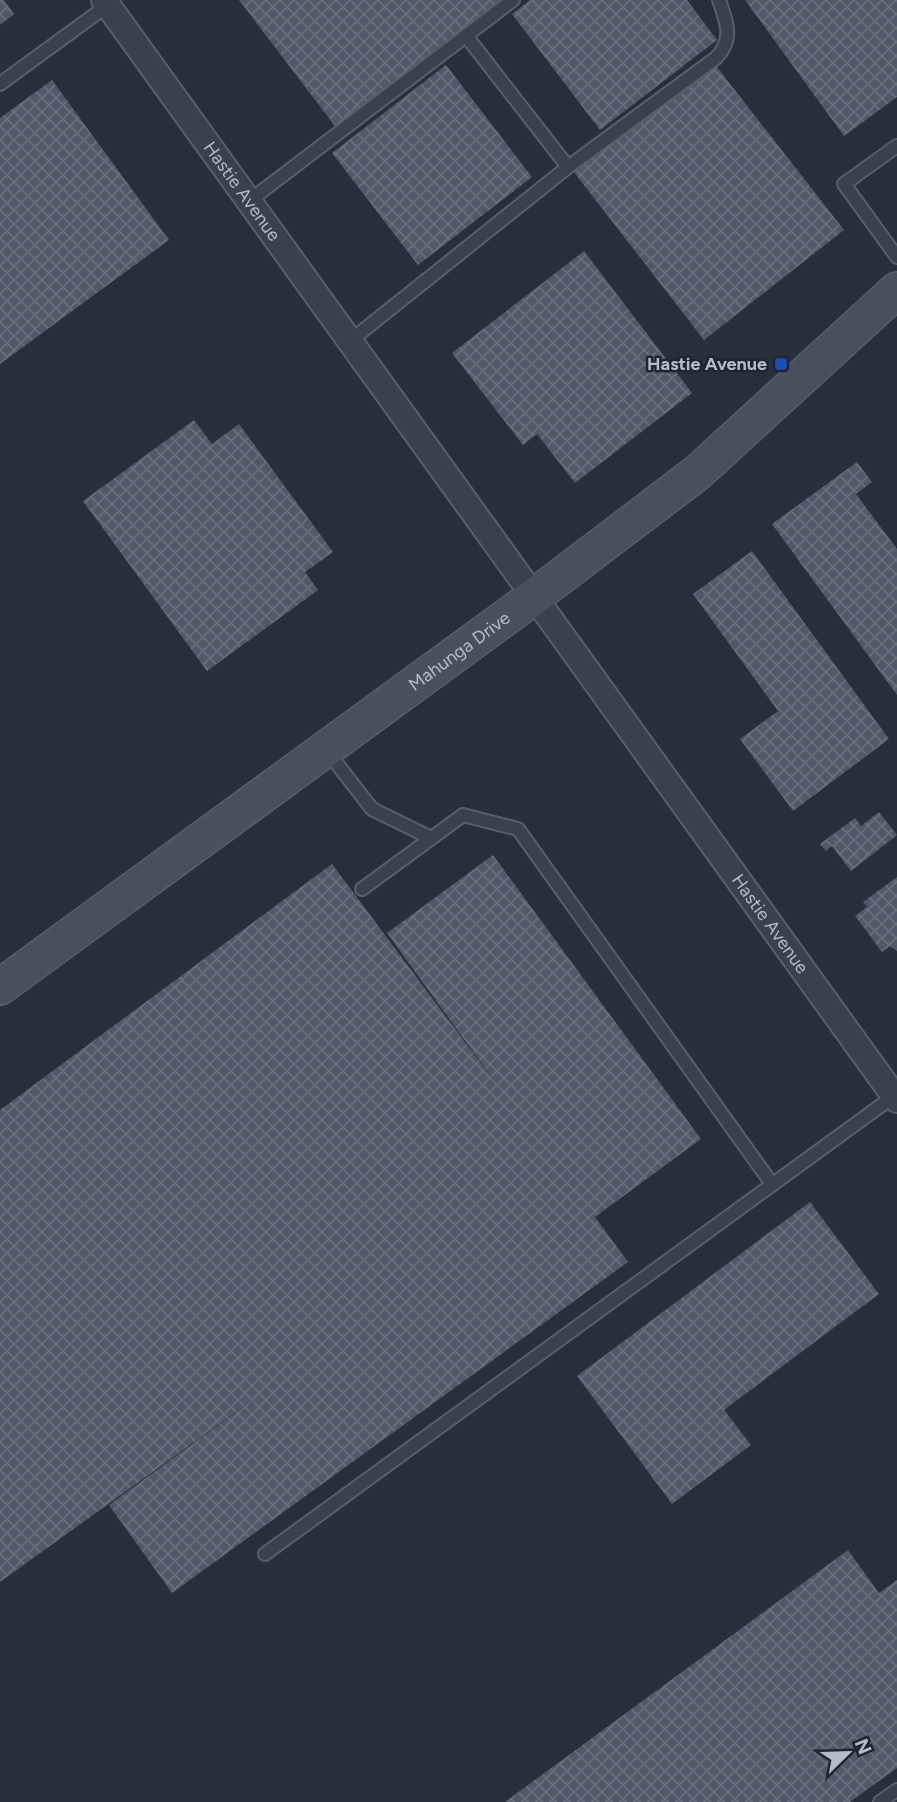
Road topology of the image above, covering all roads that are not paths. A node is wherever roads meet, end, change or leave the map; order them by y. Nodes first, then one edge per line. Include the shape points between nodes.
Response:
1 (513, 0) edge
2 (719, 0) edge
3 (106, 3) edge
4 (467, 37) junction
5 (0, 84) edge
6 (897, 146) edge
7 (568, 167) junction
8 (249, 201) junction
9 (897, 257) edge
10 (897, 290) edge
11 (350, 341) junction
12 (535, 596) junction
13 (325, 749) junction
14 (431, 838) junction
15 (362, 889) dead end
16 (0, 987) edge
17 (895, 1098) edge
18 (772, 1184) junction
19 (265, 1553) dead end
20 (897, 1790) edge
21 (880, 1802) edge

1 - 4 lane
2 - 7 lane via 729,36 726,48
3 - 5 lane
3 - 8 street, Hastie Avenue
4 - 7 lane
4 - 8 lane
6 - 9 lane via 844,184
7 - 11 lane
8 - 11 street, Hastie Avenue
10 - 12 main road, Mahunga Drive via 697,473
11 - 12 street, Hastie Avenue
12 - 13 main road, Mahunga Drive
12 - 17 street, Hastie Avenue
13 - 14 lane via 372,809
13 - 16 main road, Mahunga Drive
14 - 15 lane
14 - 18 lane via 463,815 519,829
17 - 18 lane
18 - 19 lane
20 - 21 lane

